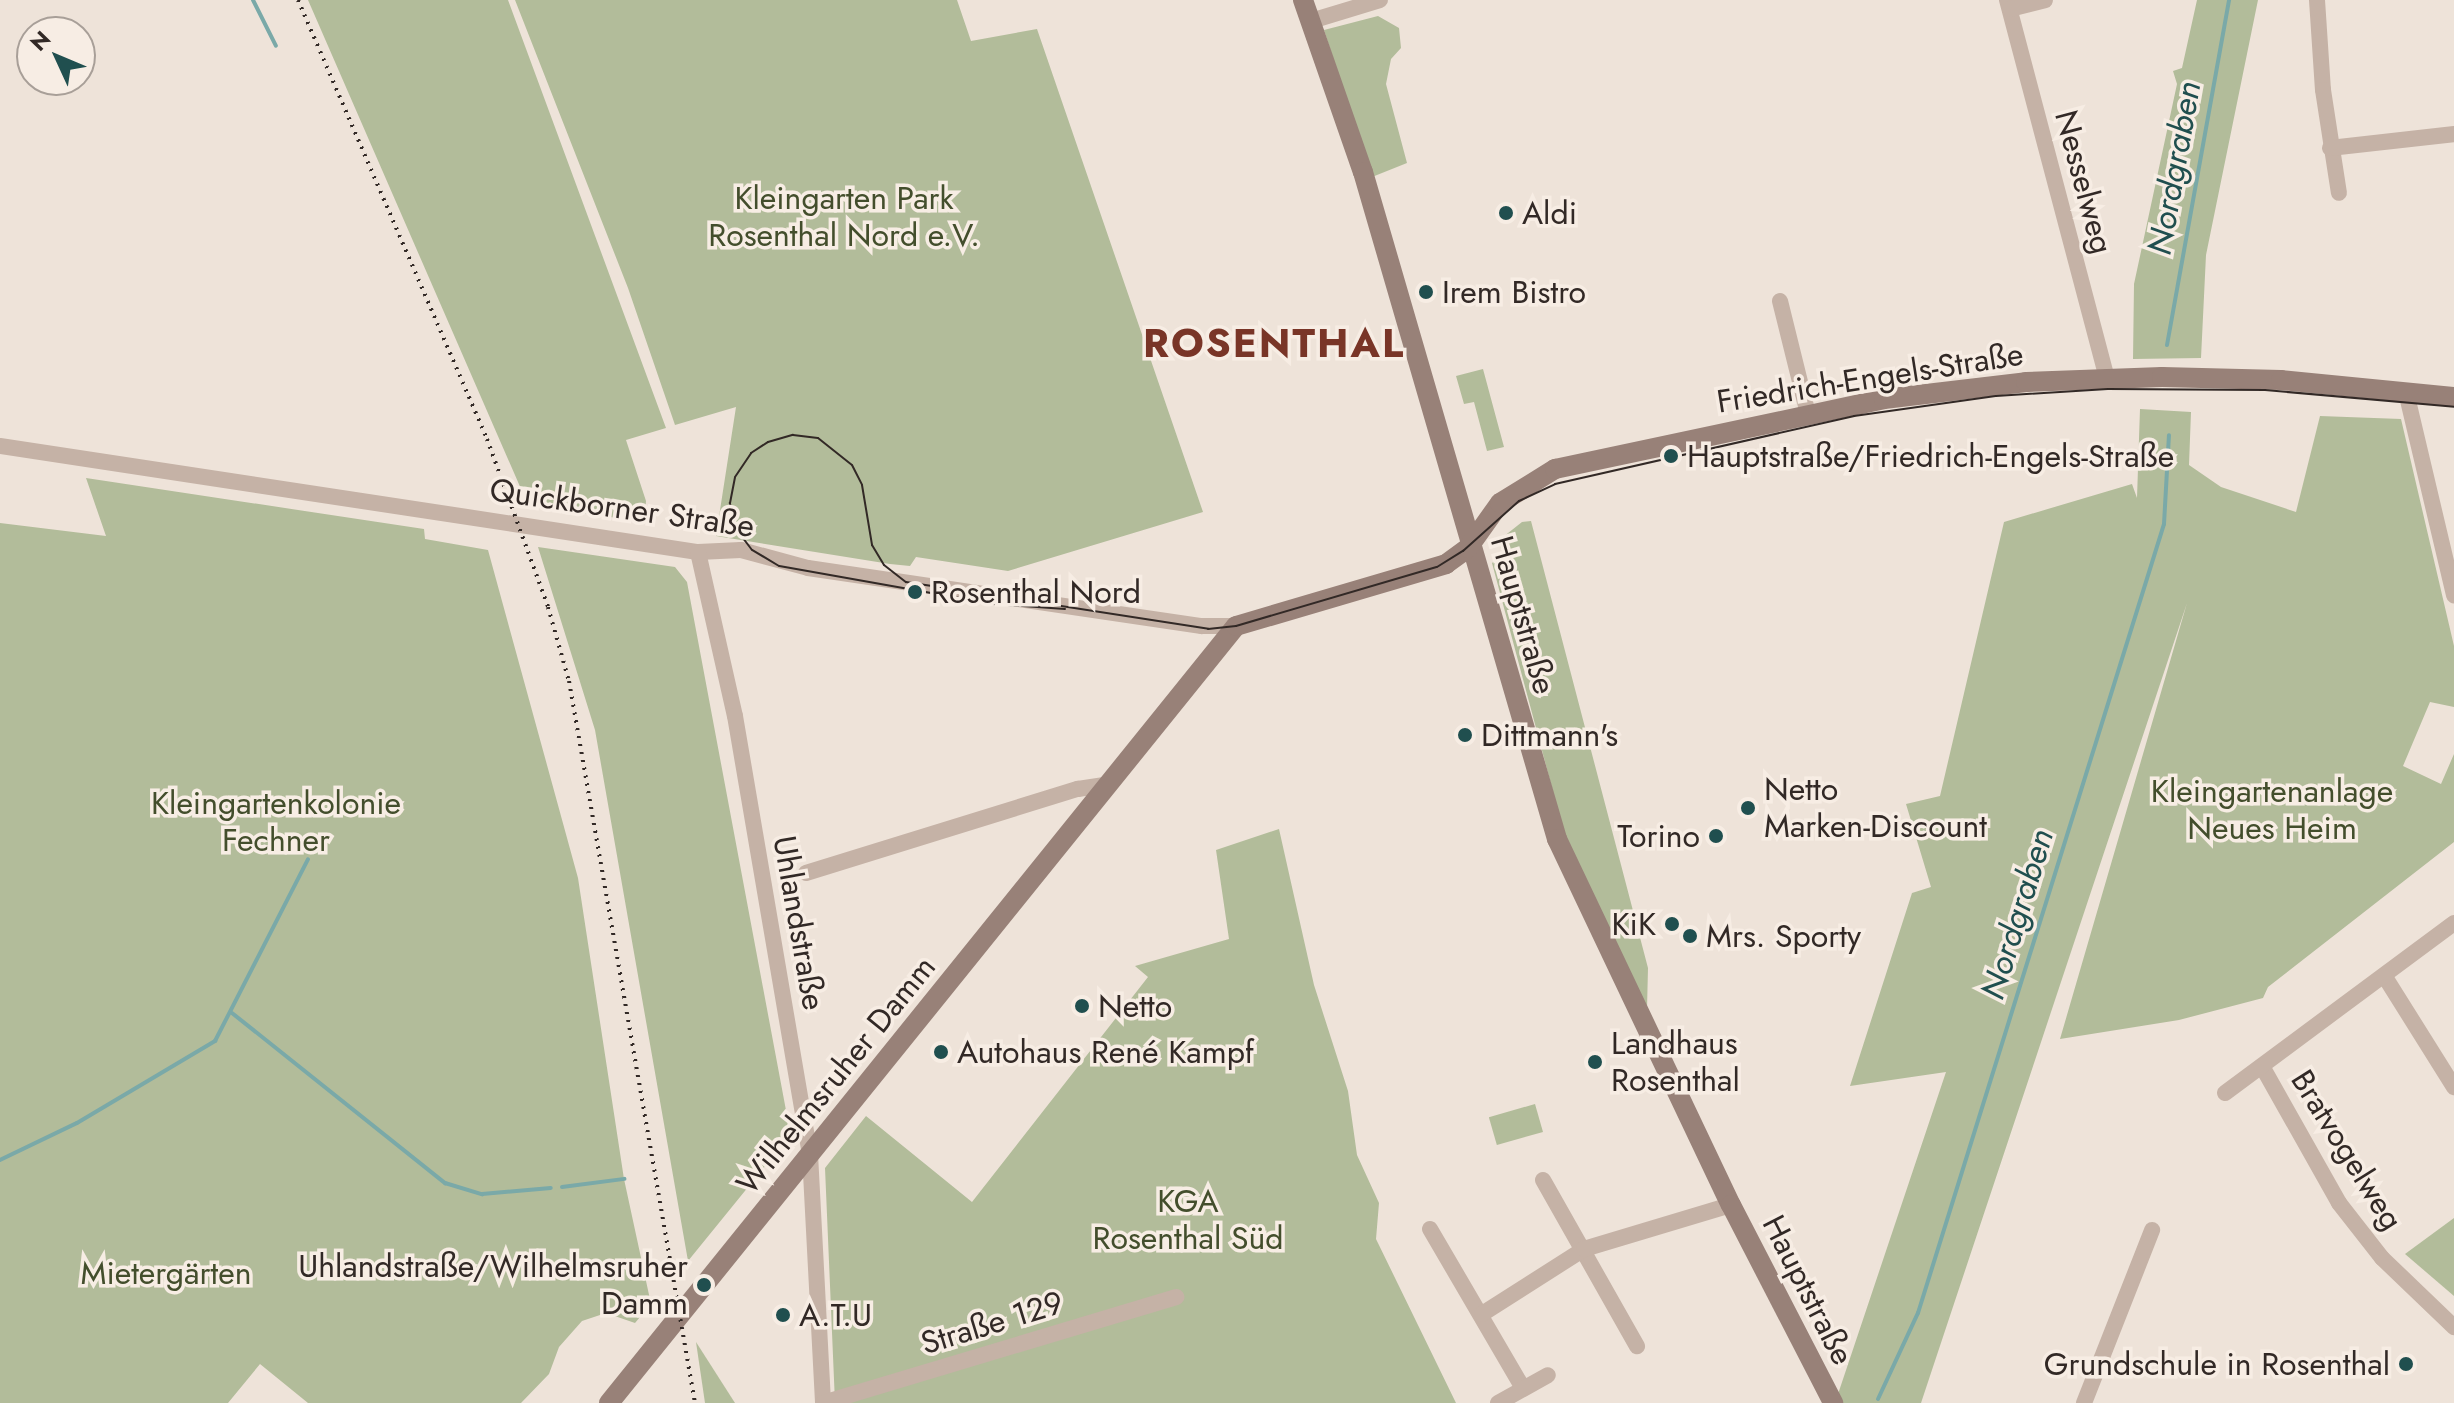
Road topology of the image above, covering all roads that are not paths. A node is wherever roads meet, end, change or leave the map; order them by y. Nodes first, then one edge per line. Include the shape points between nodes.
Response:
1 (1303, 0) edge
2 (1380, 0) edge
3 (2045, 0) edge
4 (2317, 0) edge
5 (2008, 5) edge
6 (1311, 21) junction
7 (2454, 134) edge
8 (2330, 148) junction
9 (2339, 193) dead end
10 (1780, 301) dead end
11 (2107, 378) junction
12 (2406, 392) junction
13 (2454, 397) edge
14 (1808, 414) junction
15 (0, 446) edge
16 (1472, 542) junction
17 (698, 552) junction
18 (2454, 595) edge
19 (1236, 626) junction
20 (1108, 784) junction
21 (806, 873) dead end
22 (2454, 923) edge
23 (2385, 977) junction
24 (2263, 1068) junction
25 (2454, 1087) edge
26 (2225, 1093) dead end
27 (810, 1154) junction
28 (1543, 1180) dead end
29 (1731, 1205) junction
30 (1430, 1229) dead end
31 (2152, 1230) dead end
32 (1584, 1249) junction
33 (1176, 1297) dead end
34 (1482, 1314) junction
35 (2454, 1327) edge
36 (1637, 1346) dead end
37 (1548, 1375) dead end
38 (1523, 1388) junction
39 (609, 1403) edge
40 (823, 1403) edge
41 (1498, 1403) edge
42 (1833, 1403) edge
43 (2084, 1403) edge

1 - 6 main road, Hauptstraße
2 - 6 street
3 - 5 street
4 - 8 street
5 - 11 street, Nesselweg
6 - 16 main road, Hauptstraße via 1363,172
7 - 8 street
8 - 9 street
10 - 14 street
11 - 12 main road, Friedrich-Engels-Straße via 2255,379
11 - 14 main road, Friedrich-Engels-Straße via 1976,387
12 - 13 main road, Friedrich-Engels-Straße
12 - 18 street
14 - 16 main road, Friedrich-Engels-Straße via 1555,469 1500,503
15 - 17 street, Quickborner Straße
16 - 19 main road via 1446,564
16 - 29 main road, Hauptstraße via 1557,839
17 - 19 street, Quickborner Straße via 725,548 808,568 1208,627
17 - 27 street, Uhlandstraße via 735,716
19 - 20 main road, Wilhelmsruher Damm
20 - 21 street
20 - 27 main road, Wilhelmsruher Damm
22 - 23 street
23 - 24 street
23 - 25 street
24 - 26 street
24 - 35 street, Bratvogelweg via 2339,1203 2382,1258
27 - 39 main road, Wilhelmsruher Damm
27 - 40 street, Uhlandstraße
28 - 32 street
29 - 32 street, Hauptstraße
29 - 42 main road, Hauptstraße
30 - 34 street
31 - 43 street
32 - 34 street, Hauptstraße
32 - 36 street
33 - 40 street, Straße 129
34 - 38 street
37 - 38 street
38 - 41 street

